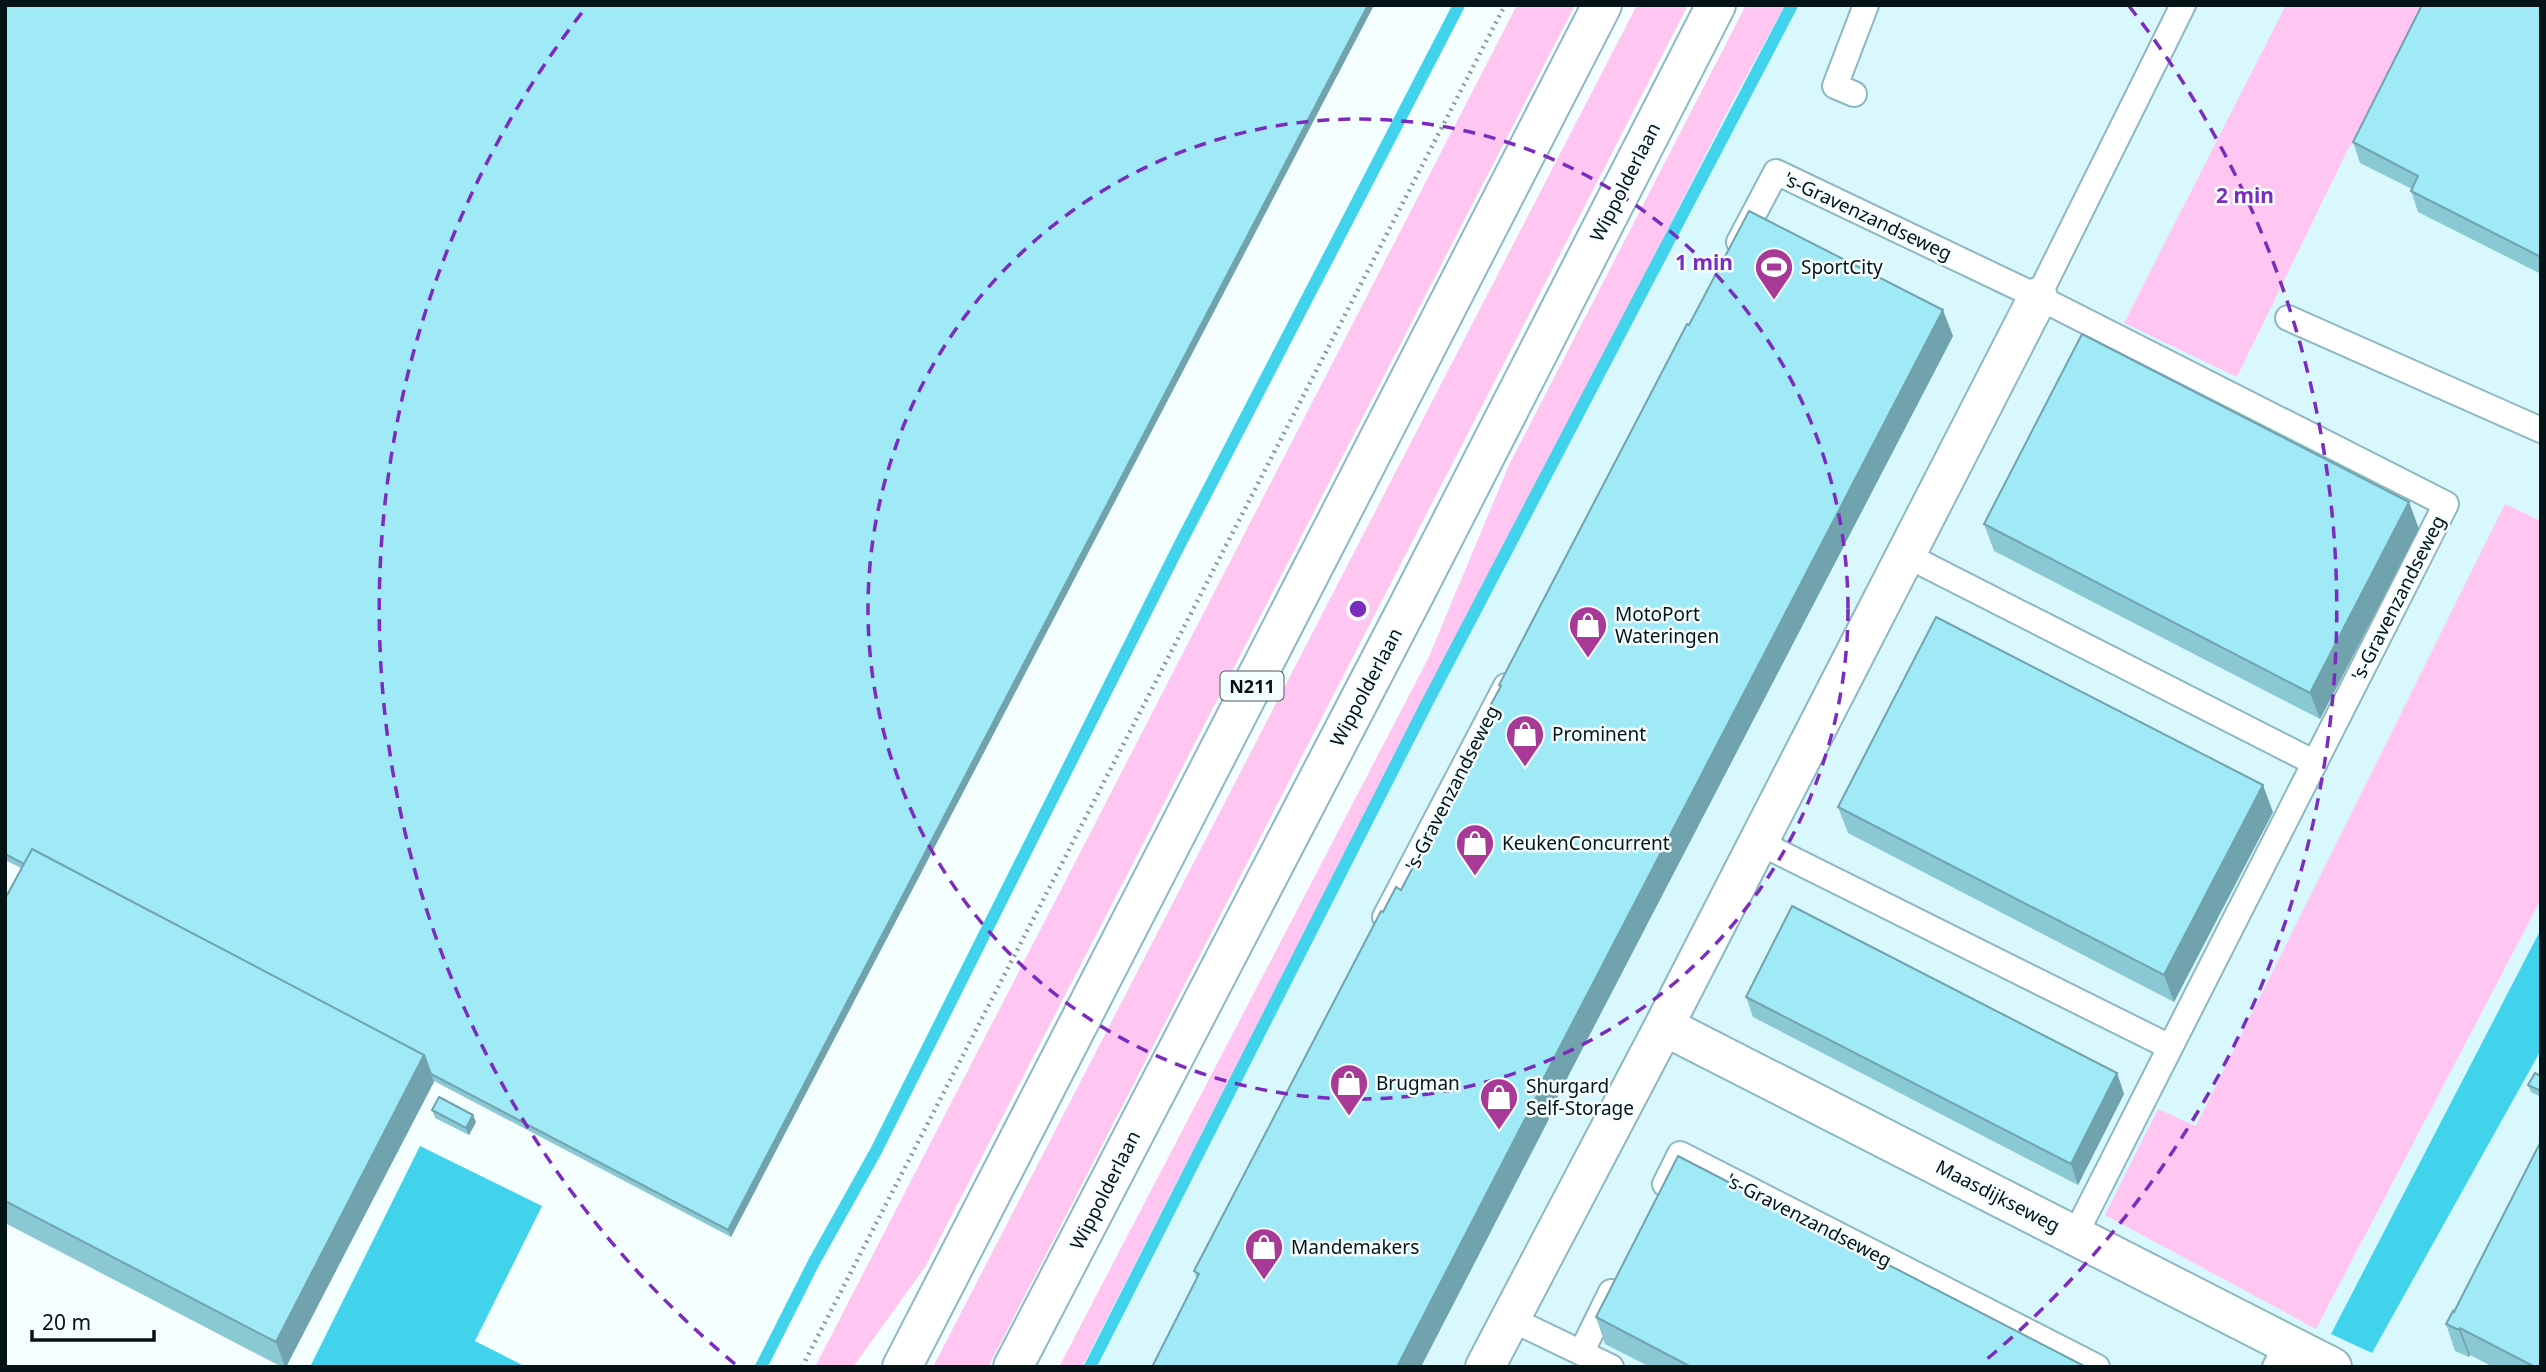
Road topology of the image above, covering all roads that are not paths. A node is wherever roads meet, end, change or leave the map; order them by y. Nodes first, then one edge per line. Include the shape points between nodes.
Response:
1 (1602, 5) edge
2 (1716, 5) edge
3 (1866, 5) edge
4 (2183, 5) edge
5 (1854, 94) dead end
6 (1731, 258) edge
7 (2038, 297) junction
8 (2288, 318) dead end
9 (2541, 430) edge
10 (1906, 555) junction
11 (1518, 661) edge
12 (2315, 763) junction
13 (1758, 842) junction
14 (1377, 933) edge
15 (1664, 1026) junction
16 (2170, 1047) junction
17 (1655, 1203) edge
18 (2075, 1236) junction
19 (1618, 1277) edge
20 (1511, 1319) junction
21 (1582, 1351) junction
22 (2281, 1355) edge
23 (902, 1367) edge
24 (1013, 1367) edge
25 (1485, 1367) edge
26 (1611, 1367) edge
27 (2097, 1367) edge
28 (2332, 1367) edge

1 - 23 main road, N211
2 - 24 main road, Wippolderlaan
3 - 5 lane via 1835,86
4 - 7 lane
6 - 7 lane, 's-Gravenzandseweg via 1776,172
7 - 10 main road
7 - 12 lane, 's-Gravenzandseweg via 2446,504
8 - 9 lane
10 - 12 lane
10 - 13 main road
11 - 14 lane, 's-Gravenzandseweg
12 - 16 lane, 's-Gravenzandseweg
13 - 15 main road
13 - 16 lane
15 - 18 main road, Maasdijkseweg
15 - 20 main road
16 - 18 lane, 's-Gravenzandseweg
17 - 27 lane, 's-Gravenzandseweg via 1680,1154
18 - 22 main road, Maasdijkseweg
19 - 21 lane
20 - 21 lane
20 - 25 main road
21 - 26 lane
22 - 28 main road, Maasdijkseweg

